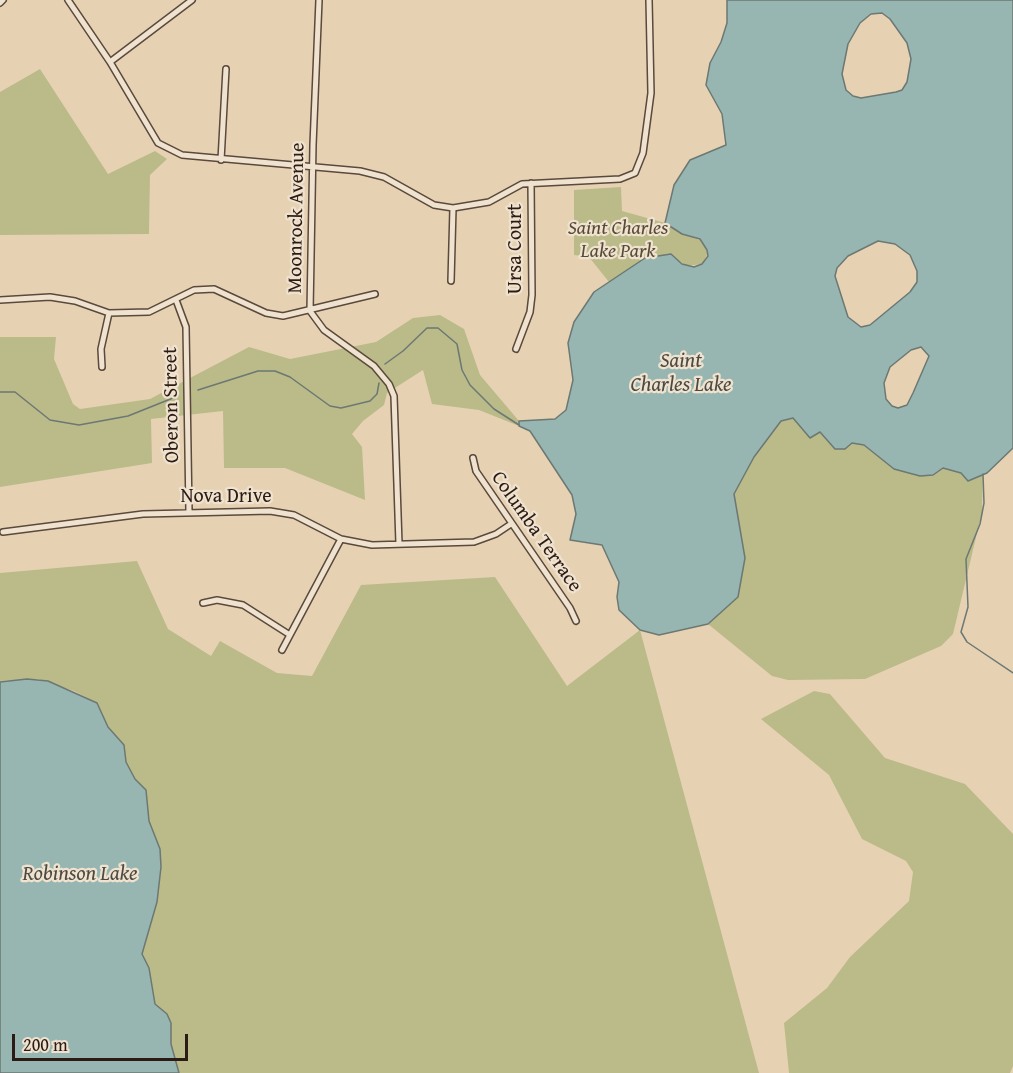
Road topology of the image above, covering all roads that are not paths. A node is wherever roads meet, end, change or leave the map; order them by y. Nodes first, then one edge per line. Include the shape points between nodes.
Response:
1 (68, 0) edge
2 (192, 0) edge
3 (319, 0) edge
4 (649, 0) edge
5 (110, 62) junction
6 (226, 69) dead end
7 (221, 160) junction
8 (312, 167) junction
9 (531, 183) junction
10 (453, 208) junction
11 (450, 281) dead end
12 (375, 294) dead end
13 (0, 300) edge
14 (176, 300) junction
15 (310, 311) junction
16 (109, 313) junction
17 (516, 349) dead end
18 (102, 367) dead end
19 (473, 458) dead end
20 (189, 512) junction
21 (512, 524) junction
22 (3, 532) dead end
23 (341, 539) junction
24 (399, 544) junction
25 (203, 603) dead end
26 (576, 621) dead end
27 (290, 635) junction
28 (282, 650) dead end

1 - 5 street
2 - 5 street
3 - 8 street, Moonrock Avenue
4 - 9 street via 651,93 643,153 635,172 620,179
5 - 7 street via 158,143 182,155
6 - 7 street
7 - 8 street
8 - 10 street via 384,177 434,205
8 - 15 street, Moonrock Avenue
9 - 10 street via 483,203
9 - 17 street, Ursa Court via 532,295
10 - 11 street
12 - 15 street
13 - 16 street via 57,298
14 - 15 street via 194,290 214,289 266,313 283,316
14 - 16 street via 149,312
14 - 20 street, Oberon Street via 186,327
15 - 24 street, Moonrock Avenue via 324,330 374,366 394,396
16 - 18 street via 101,350
19 - 21 street, Columba Terrace via 476,471
20 - 22 street, Nova Drive
20 - 23 street, Nova Drive via 288,513
21 - 24 street, Nova Drive via 481,541
21 - 26 street, Columba Terrace
23 - 24 street, Nova Drive via 363,544
23 - 27 street
25 - 27 street via 217,600 243,605
27 - 28 street

